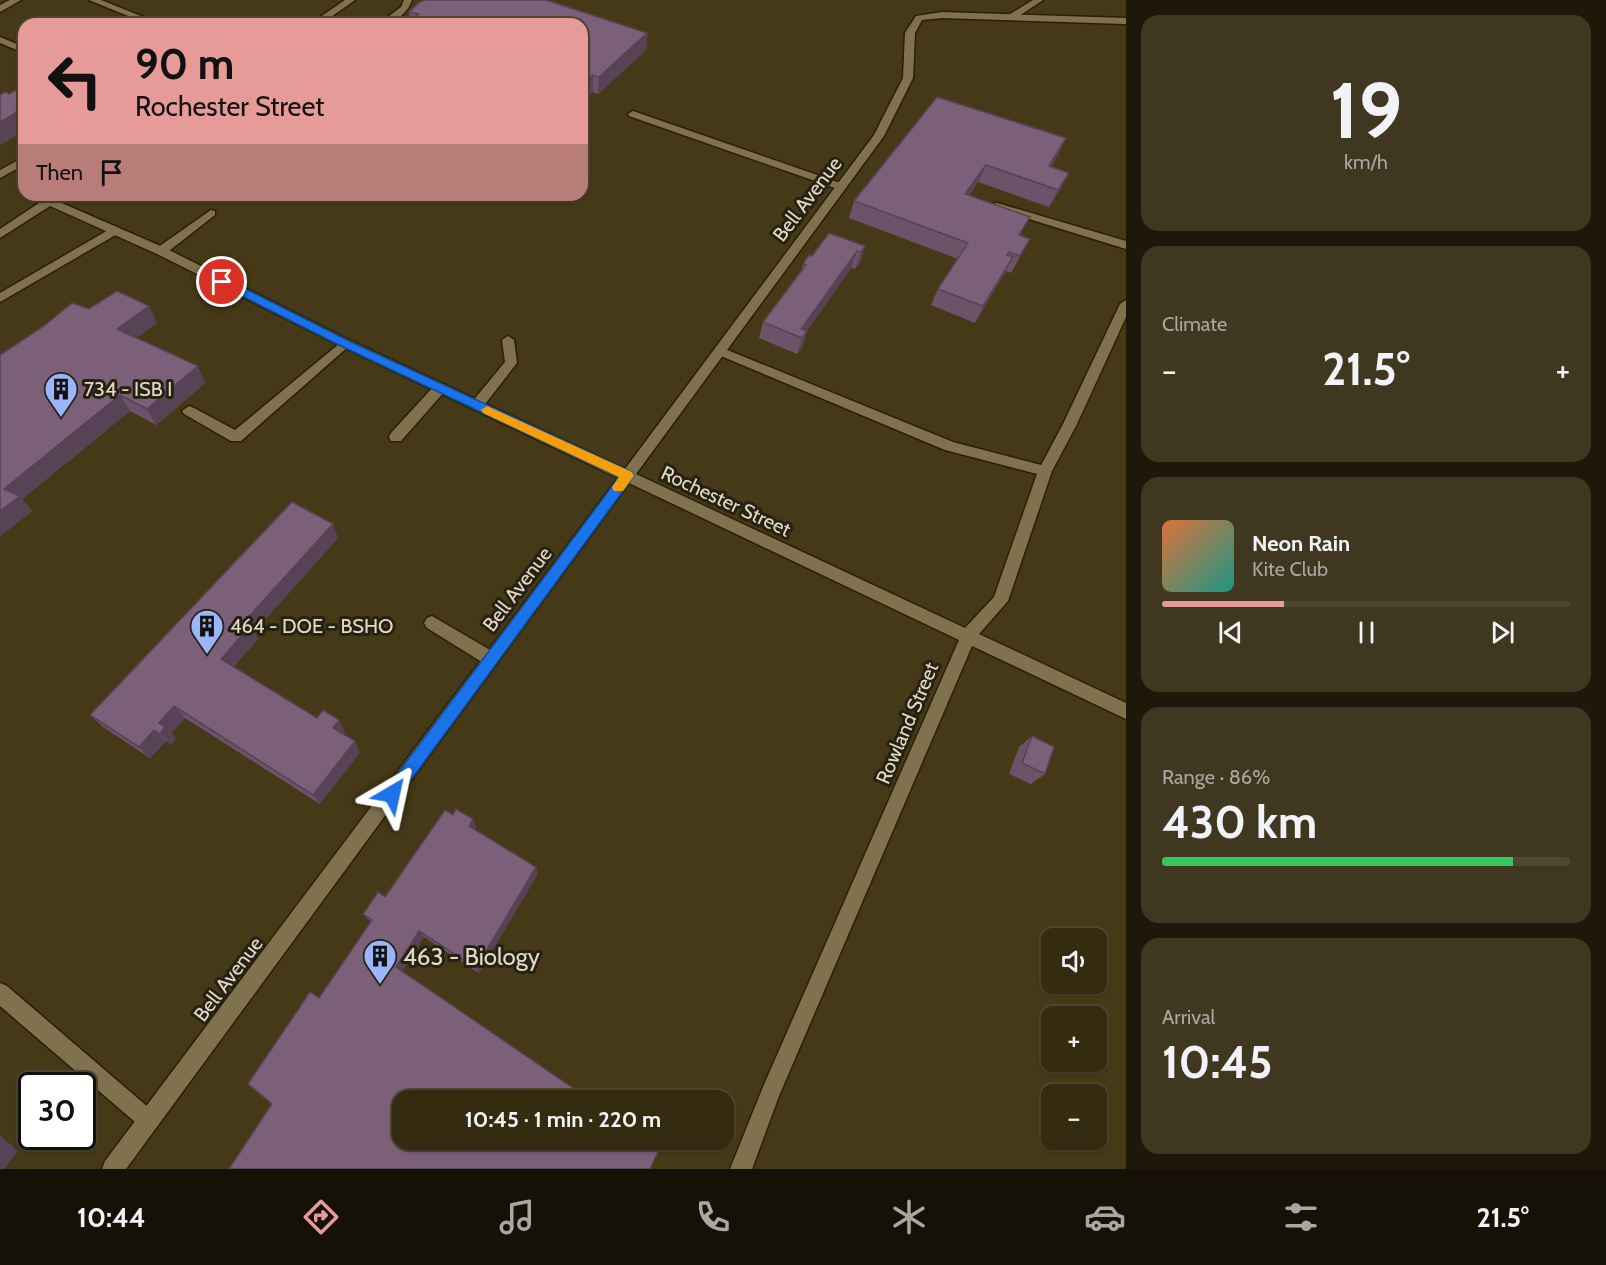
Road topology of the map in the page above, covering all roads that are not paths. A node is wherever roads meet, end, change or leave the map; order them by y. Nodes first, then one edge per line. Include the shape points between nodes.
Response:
1 (17, 0) edge
2 (93, 0) edge
3 (351, 0) edge
4 (408, 0) edge
5 (1039, 0) edge
6 (0, 9) edge
7 (140, 18) edge
8 (324, 18) edge
9 (392, 18) edge
10 (1010, 18) junction
11 (1126, 21) edge
12 (0, 40) edge
13 (18, 48) edge
14 (633, 114) dead end
15 (18, 164) edge
16 (0, 175) edge
17 (842, 187) junction
18 (50, 201) edge
19 (60, 201) edge
20 (982, 202) edge
21 (211, 213) dead end
22 (115, 230) junction
23 (0, 234) edge
24 (1126, 245) edge
25 (161, 251) junction
26 (0, 298) edge
27 (1126, 304) edge
28 (508, 340) dead end
29 (345, 344) junction
30 (720, 351) junction
31 (440, 388) junction
32 (477, 405) junction
33 (189, 411) dead end
34 (396, 436) dead end
35 (1044, 471) junction
36 (627, 476) junction
37 (432, 623) dead end
38 (968, 636) junction
39 (491, 659) junction
40 (1126, 711) edge
41 (0, 993) edge
42 (149, 1121) junction
43 (113, 1169) edge
44 (741, 1169) edge

1 - 6 street
2 - 7 street
3 - 8 street
4 - 9 street via 405,8
5 - 10 street
10 - 11 street
10 - 17 street, Bell Avenue via 919,18 910,33 908,78 879,136
12 - 13 street
14 - 17 street
15 - 16 street
17 - 30 street, Bell Avenue
18 - 23 street
19 - 22 street, Rochester Street
20 - 24 street
21 - 25 street
22 - 25 street, Rochester Street
22 - 26 street
25 - 29 street, Rochester Street
27 - 35 street, Rowland Street
28 - 32 street via 511,363
29 - 31 street, Rochester Street
29 - 33 street via 236,437
30 - 35 street via 950,446
30 - 36 street, Bell Avenue
31 - 32 street, Rochester Street
31 - 34 street
32 - 36 street, Rochester Street
35 - 38 street, Rowland Street via 999,602
36 - 38 street, Rochester Street
36 - 39 street, Bell Avenue
37 - 39 street
38 - 40 street, Rochester Street
38 - 44 street, Rowland Street
39 - 42 street, Bell Avenue
41 - 42 street
42 - 43 street, Bell Avenue

